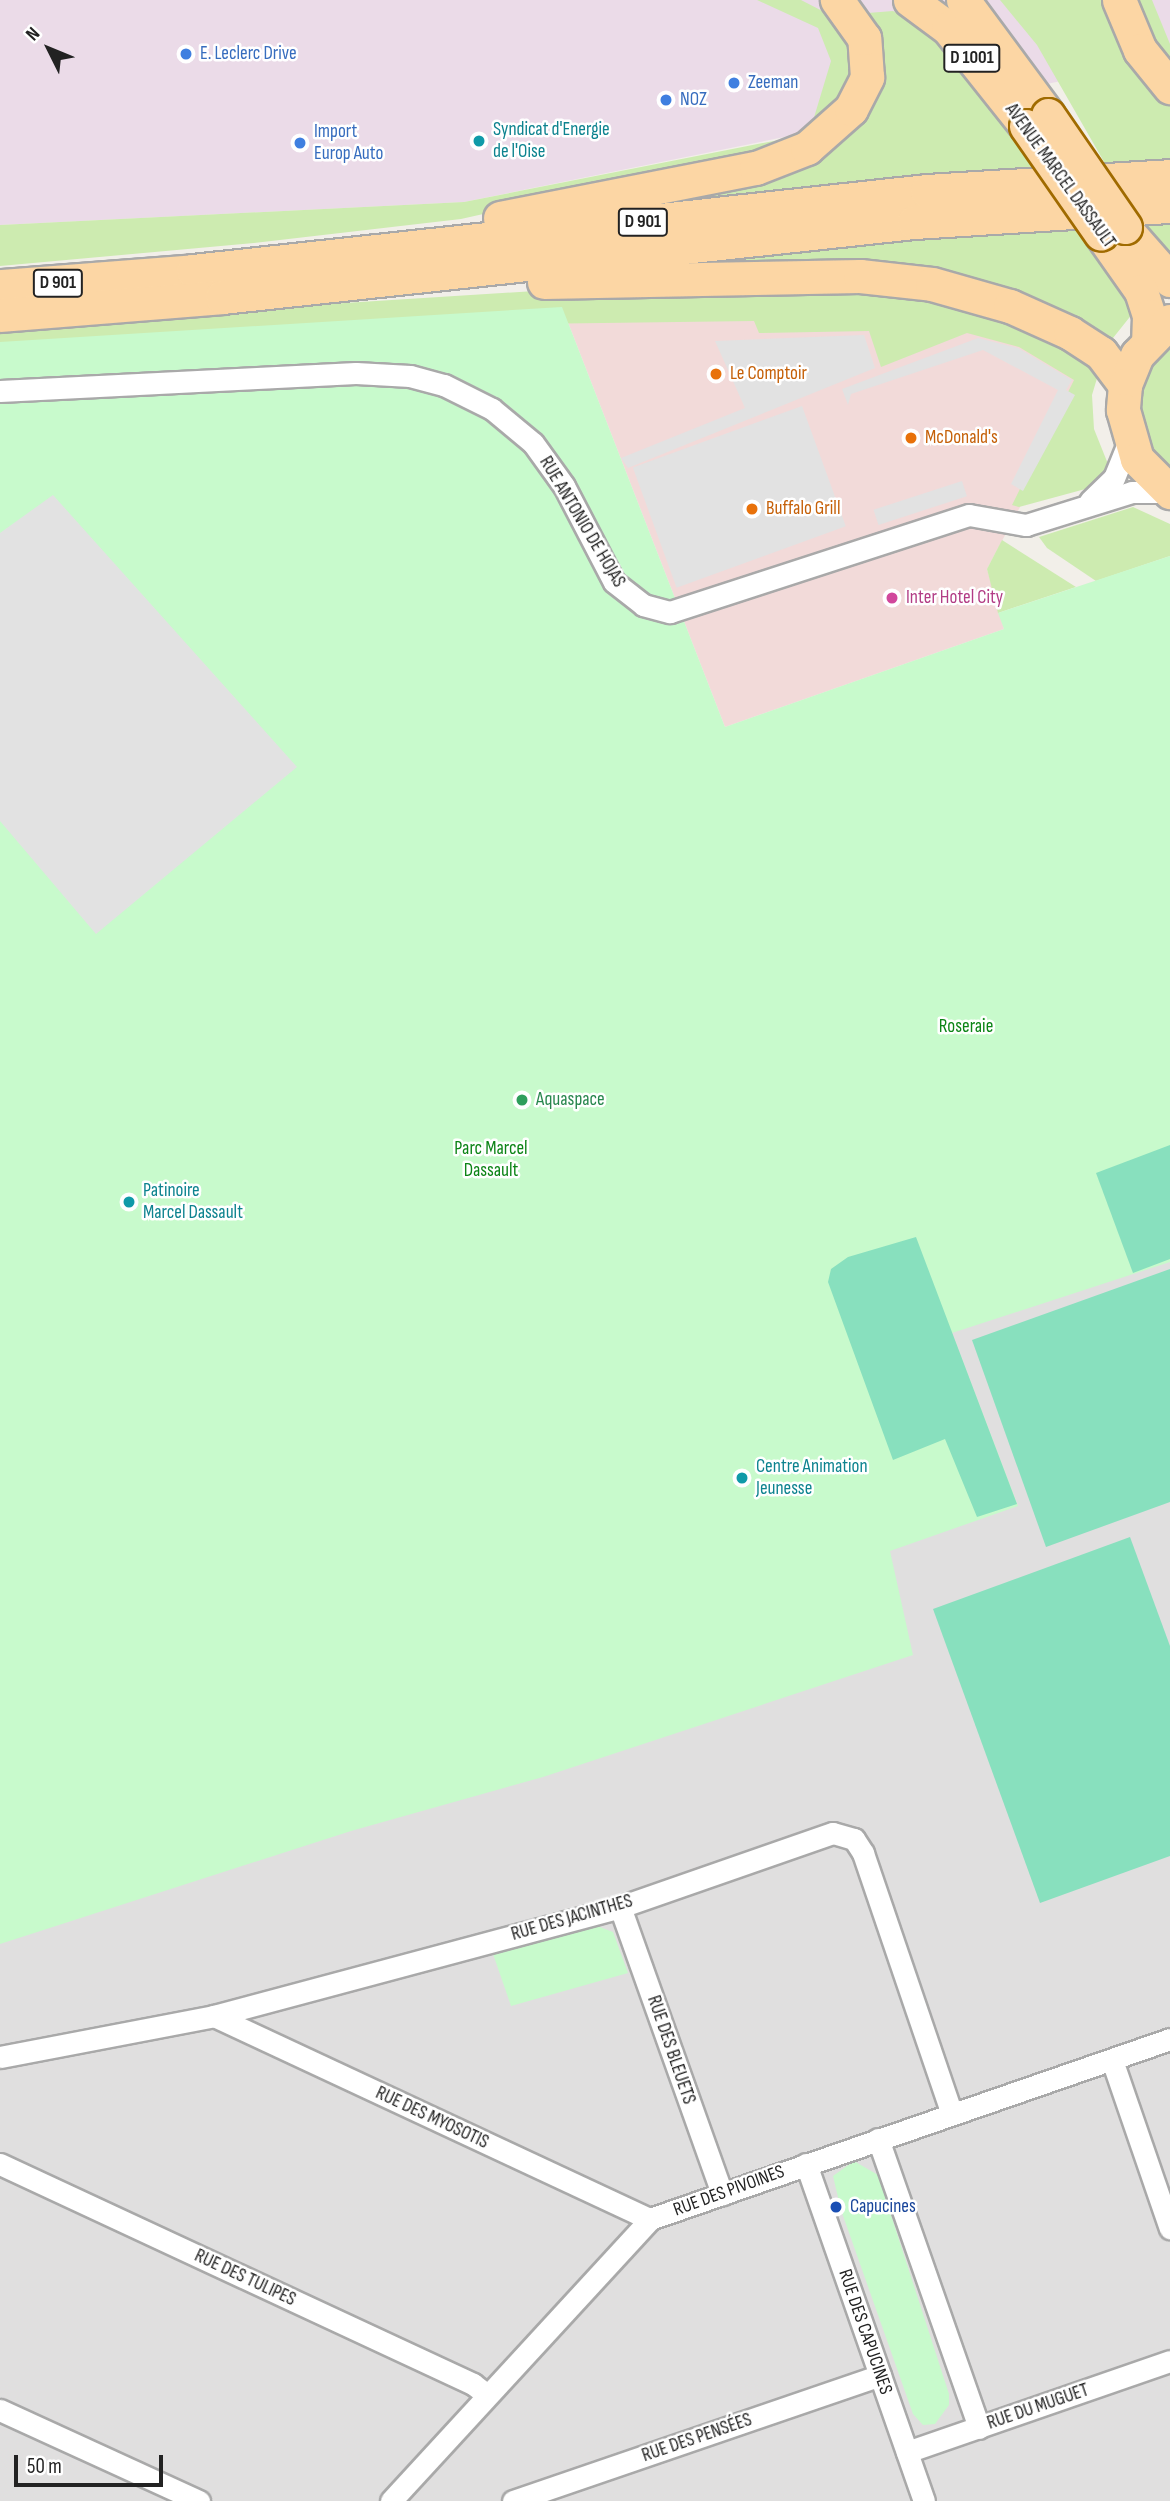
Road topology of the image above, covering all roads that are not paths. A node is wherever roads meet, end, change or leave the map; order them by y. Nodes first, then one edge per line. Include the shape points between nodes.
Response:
1 (837, 0) edge
2 (910, 0) edge
3 (963, 0) edge
4 (1119, 0) edge
5 (1170, 87) edge
6 (1037, 120) junction
7 (1170, 176) edge
8 (1170, 206) edge
9 (1113, 230) junction
10 (117, 278) junction
11 (1170, 280) edge
12 (360, 283) junction
13 (0, 286) edge
14 (0, 315) edge
15 (1159, 330) edge
16 (1125, 385) junction
17 (0, 391) edge
18 (1129, 441) junction
19 (1170, 492) edge
20 (1079, 507) junction
21 (620, 1907) junction
22 (214, 2016) junction
23 (1170, 2039) edge
24 (0, 2057) edge
25 (1112, 2060) junction
26 (952, 2114) junction
27 (878, 2139) junction
28 (0, 2164) edge
29 (806, 2164) junction
30 (722, 2194) junction
31 (650, 2219) junction
32 (1170, 2228) edge
33 (1170, 2361) edge
34 (880, 2375) junction
35 (487, 2395) junction
36 (0, 2410) edge
37 (979, 2428) junction
38 (907, 2452) junction
39 (200, 2501) edge
40 (391, 2501) edge
41 (513, 2501) edge
42 (924, 2501) edge

1 - 10 main road via 859,27 867,47 863,89 830,130 783,161 493,220 236,253
2 - 6 main road, AVENUE MARCEL DASSAULT / D 1001 via 948,28
3 - 6 main road, AVENUE MARCEL DASSAULT / D 1001
4 - 5 main road via 1147,61
6 - 9 main road, AVENUE MARCEL DASSAULT / D 1001, bridge
7 - 10 main road, D 901 via 927,191
8 - 12 main road, D 901 via 914,222
9 - 11 main road, AVENUE MARCEL DASSAULT / D 1001
9 - 15 main road, AVENUE MARCEL DASSAULT / D 1001
10 - 13 main road, D 901
12 - 14 main road, D 901
12 - 16 main road via 797,276 912,281 983,297 1050,323 1101,354
15 - 16 main road
16 - 18 main road via 1123,410
17 - 20 street, RUE ANTONIO DE HOJAS via 356,373 410,376 444,384 492,409 533,443 564,486 614,582 643,605 670,612 961,517 985,516 1026,525
18 - 19 main road via 1145,470
18 - 20 street, RUE ANTONIO DE HOJAS via 1114,478
19 - 20 street, RUE ANTONIO DE HOJAS via 1132,492
21 - 22 street, RUE DES JACINTHES
21 - 26 street, RUE DES JACINTHES via 824,1835 840,1833 854,1839 863,1853
21 - 30 street, RUE DES BLEUETS
22 - 24 street, RUE DES JACINTHES
22 - 31 street, RUE DES MYOSOTIS
23 - 25 street, RUE DES PIVOINES
25 - 26 street, RUE DES PIVOINES
25 - 32 street
26 - 27 street, RUE DES PIVOINES
27 - 29 street, RUE DES PIVOINES
27 - 37 street
28 - 35 street, RUE DES TULIPES via 473,2384
29 - 30 street, RUE DES PIVOINES
29 - 34 street, RUE DES CAPUCINES
30 - 31 street, RUE DES PIVOINES
31 - 35 street, RUE DES PIVOINES
33 - 37 street, RUE DU MUGUET
34 - 38 street, RUE DES CAPUCINES
34 - 41 street, RUE DES PENSÉES
35 - 40 street, RUE DES PIVOINES
36 - 39 street
37 - 38 street, RUE DU MUGUET
38 - 42 street, RUE DES CAPUCINES

